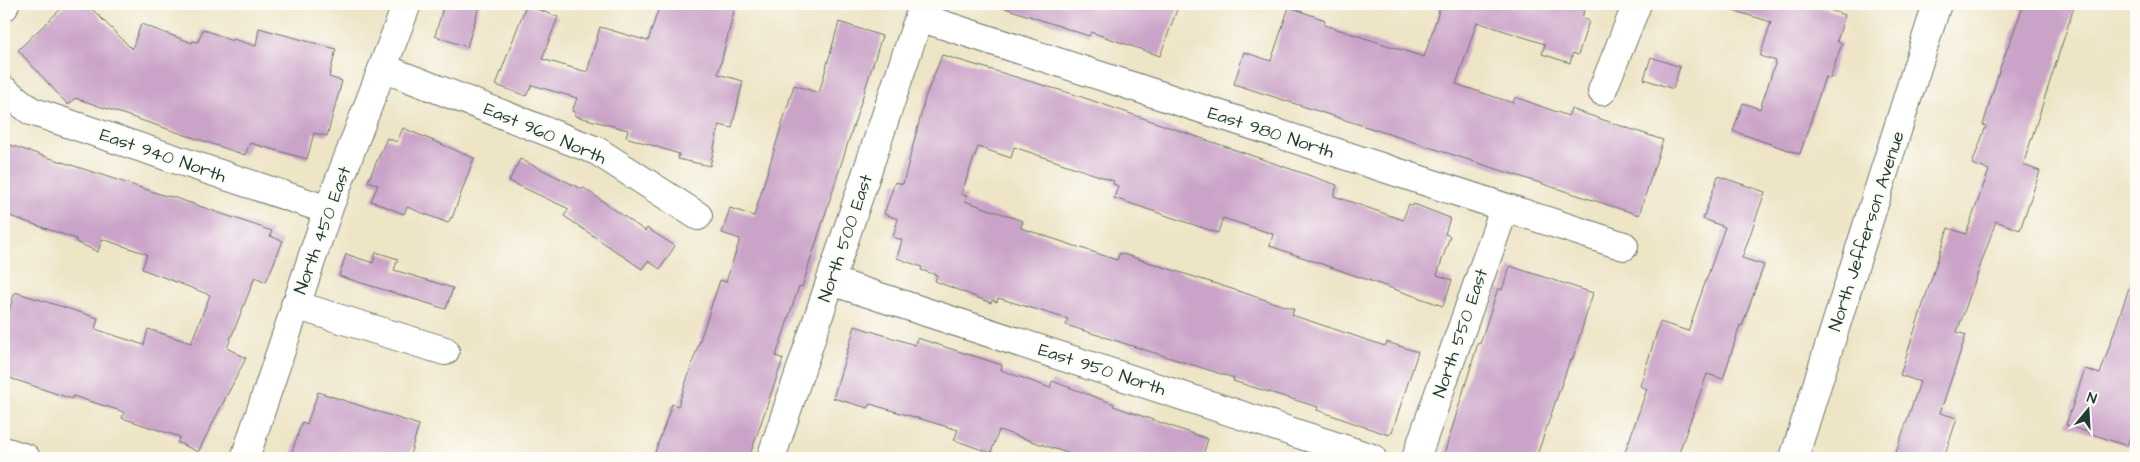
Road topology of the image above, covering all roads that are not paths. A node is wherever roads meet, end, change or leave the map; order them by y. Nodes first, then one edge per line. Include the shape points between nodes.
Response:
1 (407, 4) edge
2 (1637, 4) edge
3 (1937, 4) edge
4 (919, 16) joint
5 (383, 68) junction
6 (4, 90) edge
7 (1602, 91) dead end
8 (1504, 209) junction
9 (328, 210) junction
10 (698, 216) dead end
11 (1624, 246) dead end
12 (831, 280) junction
13 (295, 305) junction
14 (444, 351) dead end
15 (4, 451) edge
16 (26, 458) edge
17 (245, 458) edge
18 (770, 458) edge
19 (1372, 458) edge
20 (1416, 458) edge
21 (1794, 458) edge

1 - 5 street, North 450 East
2 - 7 street
3 - 21 street, North Jefferson Avenue
4 - 8 street, East 980 North
4 - 12 street, North 500 East
5 - 9 street, North 450 East
5 - 10 street, East 960 North via 597,151
6 - 9 street, East 940 North via 31,111
8 - 11 street, East 980 North
8 - 20 street, North 550 East
9 - 13 street, North 450 East
12 - 18 street, North 500 East
12 - 19 street, East 950 North
13 - 14 street
13 - 17 street, North 450 East
15 - 16 street

